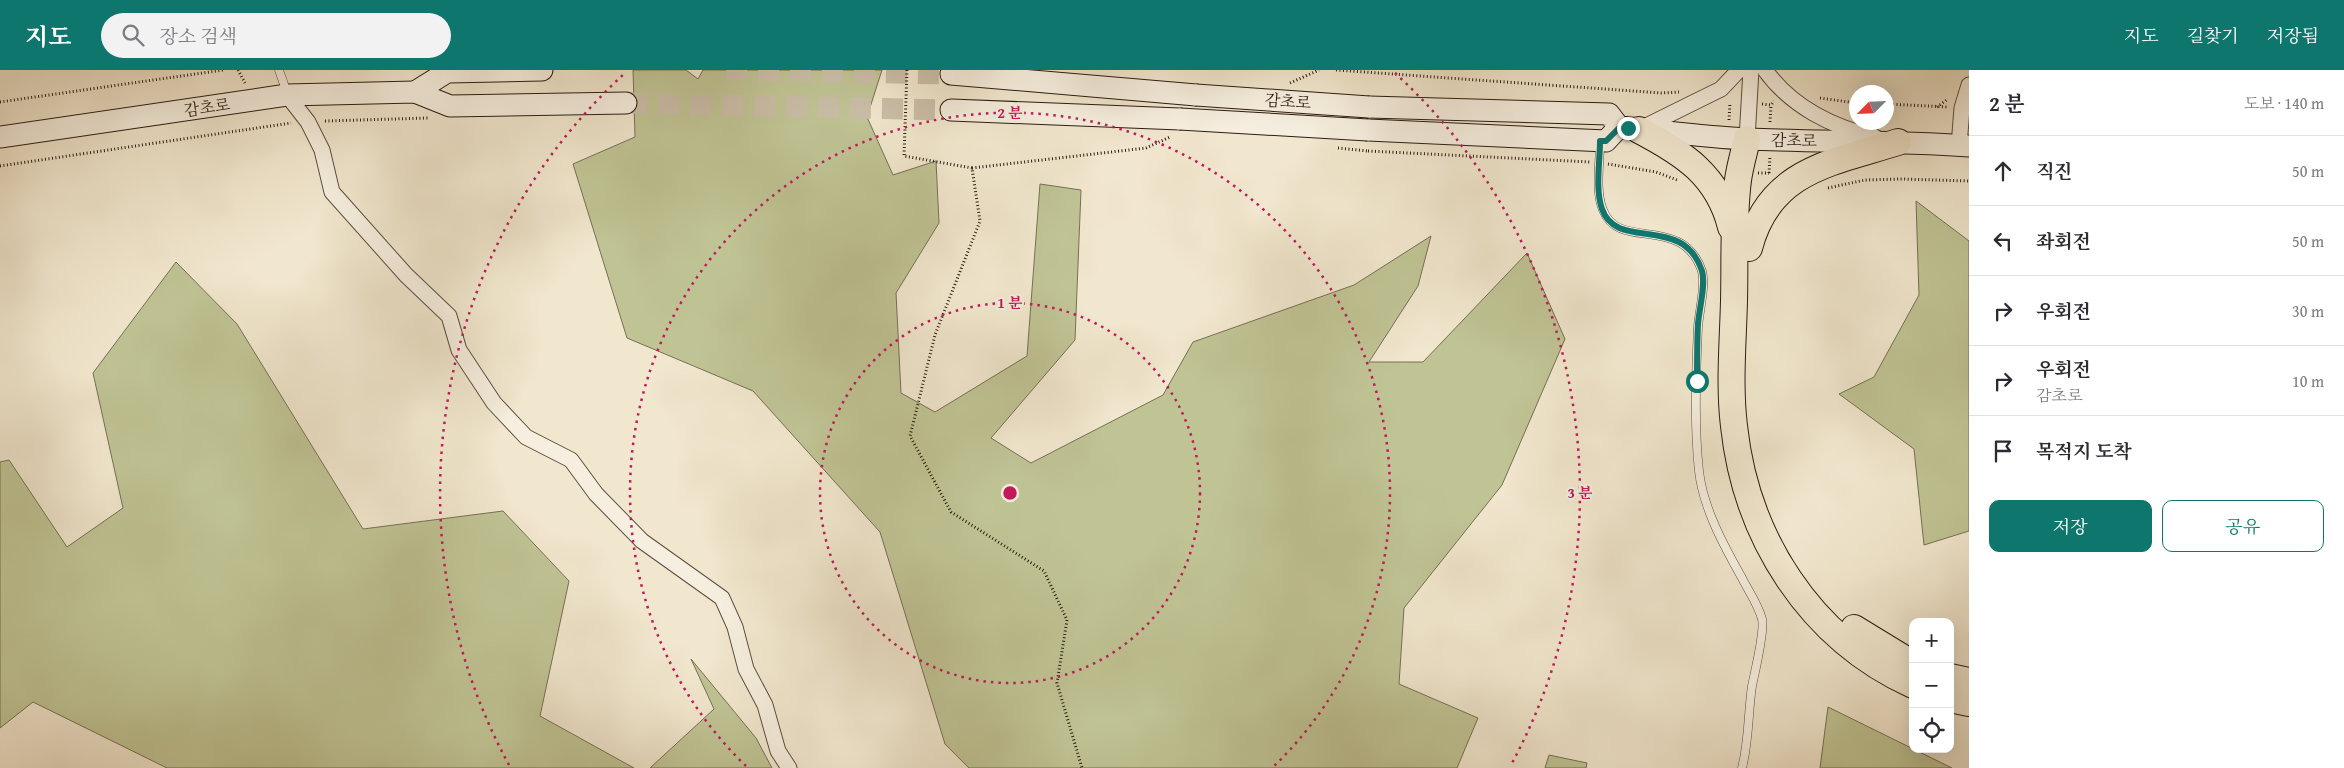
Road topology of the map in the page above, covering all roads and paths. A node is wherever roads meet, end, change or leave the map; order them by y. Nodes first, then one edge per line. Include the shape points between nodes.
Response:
1 (224, 70) edge
2 (279, 70) edge
3 (542, 70) edge
4 (907, 70) edge
5 (1336, 70) edge
6 (1739, 70) edge
7 (1751, 70) edge
8 (1765, 70) edge
9 (951, 74) dead end
10 (1969, 85) edge
11 (1721, 88) junction
12 (415, 92) junction
13 (1682, 92) dead end
14 (1783, 92) junction
15 (287, 95) junction
16 (1812, 95) dead end
17 (0, 102) edge
18 (1849, 102) edge
19 (626, 103) tunnel mouth
20 (1749, 104) junction
21 (1894, 104) edge
22 (1962, 108) junction
23 (951, 110) tunnel mouth
24 (1629, 128) junction
25 (0, 137) edge
26 (1747, 139) junction
27 (1600, 141) junction
28 (1898, 142) junction
29 (1964, 146) edge
30 (1368, 151) dead end
31 (1600, 162) junction
32 (1676, 179) dead end
33 (1901, 179) dead end
34 (1969, 181) edge
35 (1742, 246) junction
36 (1911, 663) edge
37 (1954, 678) edge
38 (1969, 681) edge
39 (1909, 683) edge
40 (1954, 700) edge
41 (1969, 703) edge
42 (789, 768) edge
43 (1082, 768) edge
44 (1742, 768) edge

1 - 17 path
2 - 15 lane
3 - 12 main road via 447,72
4 - 43 path via 904,156 972,168 980,221 935,335 910,436 951,512 1044,571 1067,620 1057,683
5 - 13 path
6 - 11 street
7 - 20 street
8 - 14 street
9 - 24 main road, 감초로, bridge via 1368,107 1609,114
10 - 22 street
11 - 20 path via 1730,103
11 - 24 street
12 - 15 main road, 감초로
12 - 19 main road, 감초로 via 450,106
14 - 20 path via 1771,105
14 - 28 street via 1821,118 1861,134
15 - 25 main road, 감초로
15 - 42 street via 308,122 322,150 332,192 406,276 449,316 459,350 494,403 526,437 571,460 596,494 642,541 722,598 735,627 746,669 766,706 778,751
16 - 18 path
20 - 26 street
21 - 22 path
22 - 29 street
23 - 27 main road, 감초로, bridge
24 - 26 main road, 감초로
24 - 27 main road
24 - 35 highway via 1665,144 1706,175 1719,193
26 - 28 main road, 감초로
26 - 35 highway via 1751,186
27 - 31 lane
28 - 29 main road, 감초로
28 - 35 highway via 1823,166 1782,188 1765,206
30 - 31 path
31 - 32 path
31 - 44 lane via 1600,194 1603,210 1610,222 1623,230 1672,238 1685,246 1702,273 1697,381 1699,471 1706,504 1763,621
33 - 34 path
35 - 36 highway via 1746,443 1764,511 1798,570 1824,601 1850,626
35 - 39 highway via 1734,426 1748,496 1760,530 1782,572 1816,616 1885,673
37 - 38 highway
40 - 41 highway

